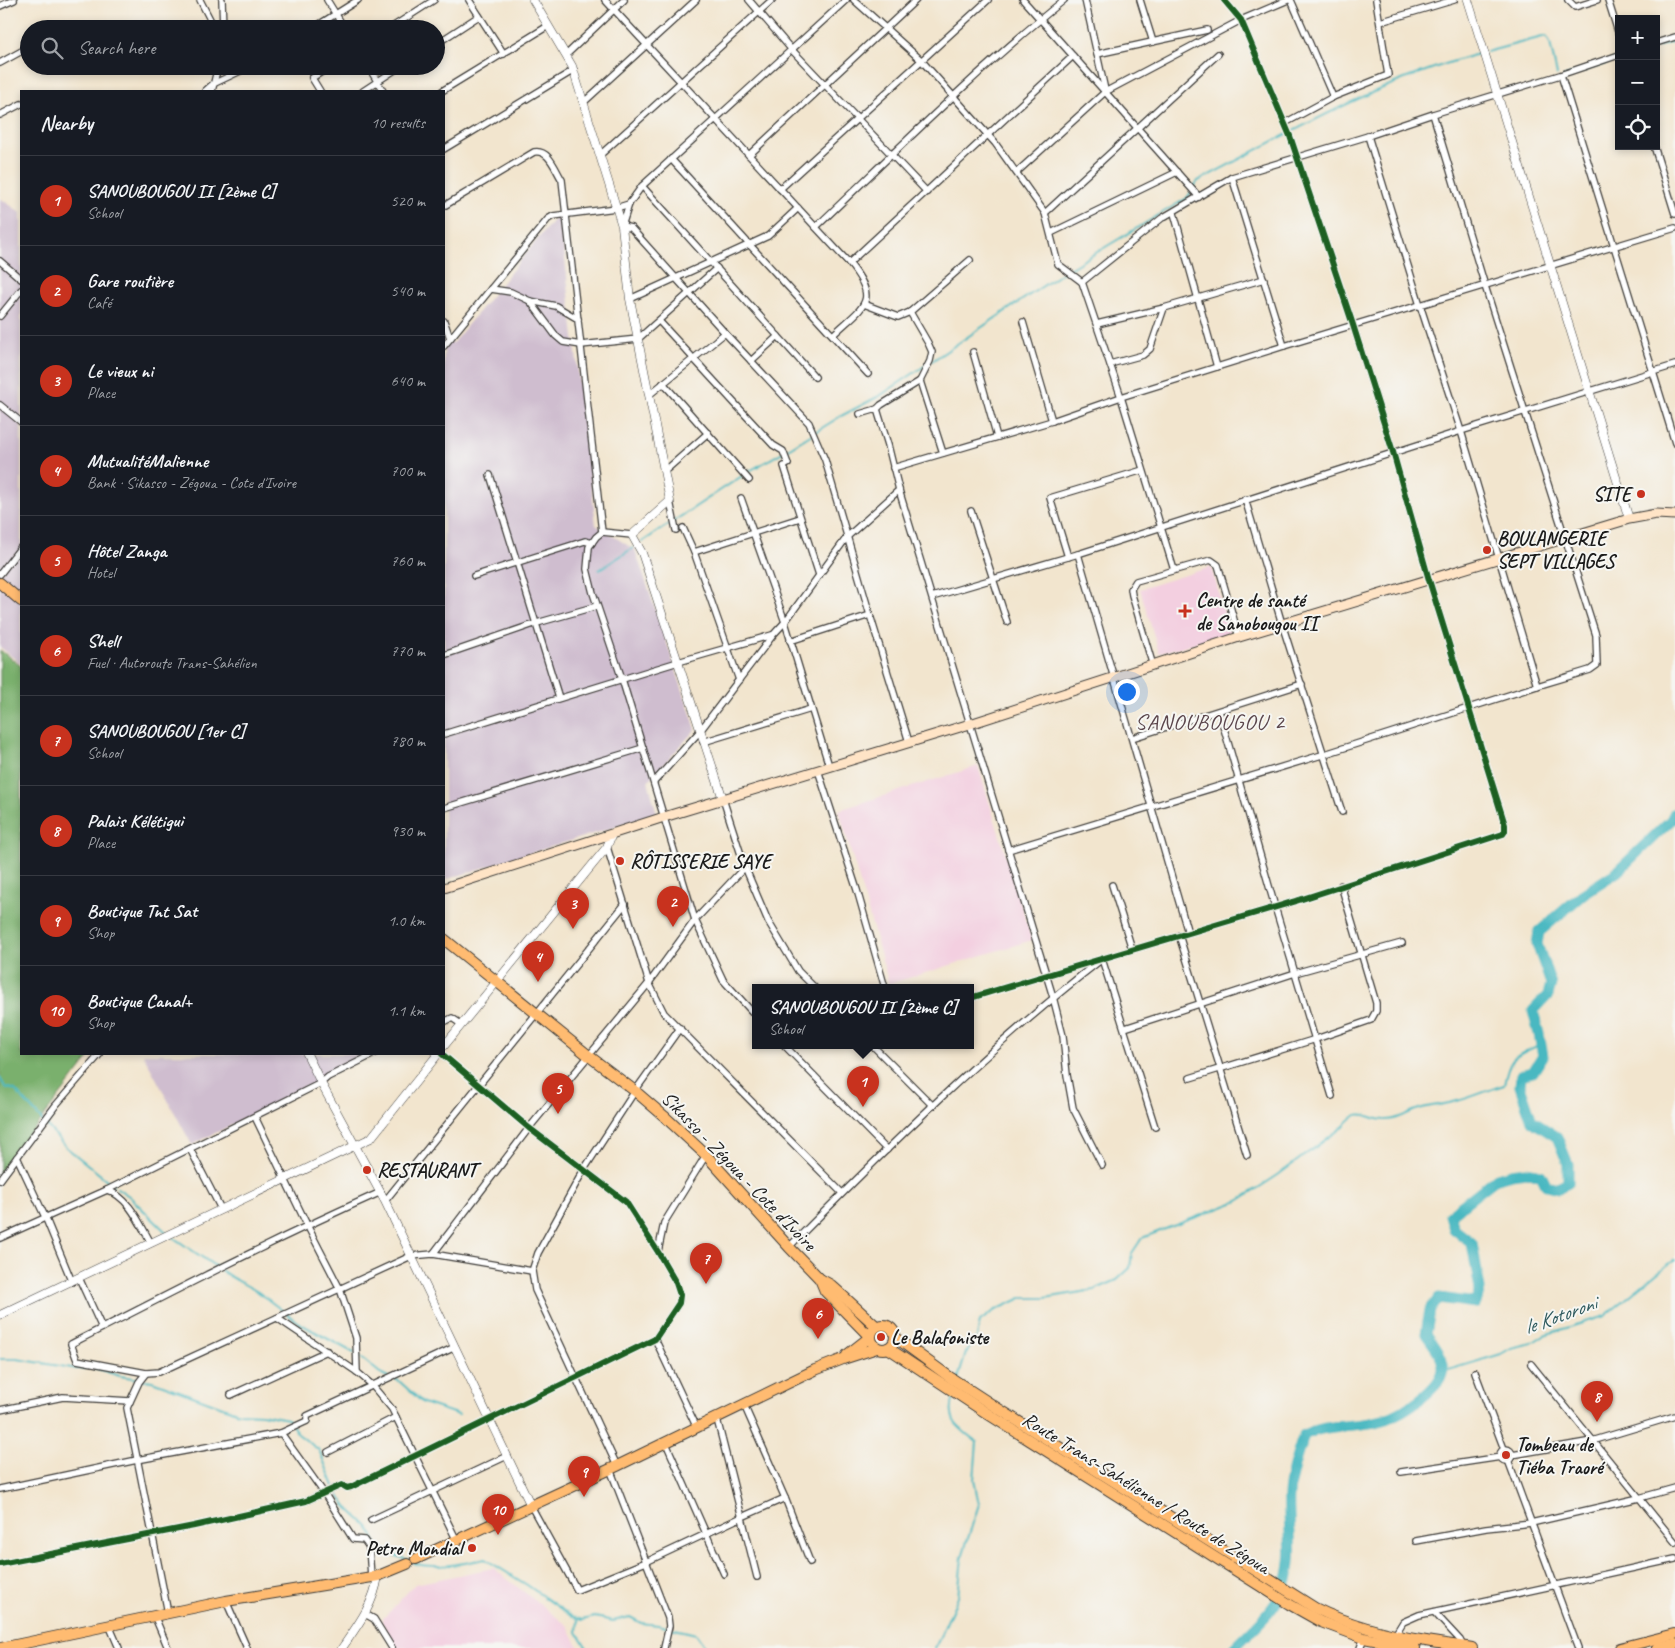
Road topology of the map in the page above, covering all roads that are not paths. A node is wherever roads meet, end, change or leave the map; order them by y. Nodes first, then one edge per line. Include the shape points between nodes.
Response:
1 (14, 0) edge
2 (200, 0) edge
3 (222, 0) edge
4 (327, 0) edge
5 (358, 0) edge
6 (434, 0) edge
7 (469, 0) edge
8 (533, 0) edge
9 (605, 0) edge
10 (624, 0) edge
11 (696, 0) edge
12 (749, 0) edge
13 (772, 0) edge
14 (846, 0) edge
15 (854, 0) edge
16 (916, 0) edge
17 (988, 0) edge
18 (1023, 0) edge
19 (1064, 0) edge
20 (1085, 0) edge
21 (1140, 0) edge
22 (1224, 0) edge
23 (1290, 0) edge
24 (1376, 0) edge
25 (1454, 0) edge
26 (1468, 0) edge
27 (1568, 0) edge
28 (1597, 0) edge
29 (1608, 0) edge
30 (1229, 3) edge
31 (0, 6) edge
32 (614, 10) junction
33 (759, 12) junction
34 (336, 14) junction
35 (479, 16) junction
36 (1040, 19) junction
37 (210, 20) edge
38 (223, 20) edge
39 (326, 20) edge
40 (340, 20) edge
41 (404, 20) edge
42 (1241, 20) junction
43 (1380, 22) junction
44 (1615, 22) edge
45 (548, 26) junction
46 (886, 28) junction
47 (1207, 30) dead end
48 (1675, 37) edge
49 (445, 38) edge
50 (1153, 42) junction
51 (1660, 42) edge
52 (646, 45) junction
53 (791, 49) junction
54 (20, 52) edge
55 (504, 54) junction
56 (1097, 54) junction
57 (1218, 54) dead end
58 (566, 55) junction
59 (1073, 56) junction
60 (1615, 56) edge
61 (921, 60) junction
62 (0, 63) edge
63 (574, 70) junction
64 (216, 75) edge
65 (232, 75) edge
66 (317, 75) edge
67 (373, 75) edge
68 (388, 75) edge
69 (1560, 76) junction
70 (377, 82) junction
71 (680, 82) junction
72 (213, 84) junction
73 (825, 85) junction
74 (206, 90) edge
75 (212, 90) edge
76 (319, 90) edge
77 (365, 90) edge
78 (382, 90) edge
79 (444, 90) edge
80 (1106, 92) junction
81 (1497, 94) junction
82 (954, 97) junction
83 (1333, 97) junction
84 (584, 102) junction
85 (20, 105) edge
86 (1433, 114) junction
87 (0, 115) edge
88 (715, 118) junction
89 (857, 119) junction
90 (1285, 123) junction
91 (1137, 128) junction
92 (987, 135) junction
93 (1368, 136) junction
94 (445, 148) edge
95 (1655, 150) edge
96 (600, 155) junction
97 (749, 155) junction
98 (892, 156) junction
99 (1298, 158) junction
100 (672, 159) junction
101 (1017, 172) junction
102 (1177, 172) junction
103 (1232, 177) junction
104 (642, 186) junction
105 (780, 189) junction
106 (926, 192) junction
107 (1199, 197) junction
108 (629, 204) junction
109 (445, 205) edge
110 (616, 208) junction
111 (798, 208) junction
112 (1045, 213) junction
113 (1174, 213) junction
114 (1675, 214) edge
115 (566, 215) junction
116 (622, 226) junction
117 (816, 227) junction
118 (1675, 228) edge
119 (1051, 233) junction
120 (750, 245) junction
121 (1614, 246) junction
122 (970, 260) dead end
123 (0, 261) edge
124 (712, 262) junction
125 (850, 263) junction
126 (1551, 266) junction
127 (717, 268) junction
128 (20, 278) edge
129 (676, 278) junction
130 (1264, 279) junction
131 (1082, 282) junction
132 (1485, 286) junction
133 (491, 289) junction
134 (20, 291) edge
135 (689, 294) junction
136 (1197, 298) junction
137 (630, 299) junction
138 (530, 301) junction
139 (864, 304) junction
140 (1420, 305) junction
141 (1164, 308) junction
142 (910, 312) junction
143 (0, 316) edge
144 (578, 319) junction
145 (659, 321) junction
146 (1023, 322) dead end
147 (445, 324) edge
148 (1097, 324) junction
149 (1353, 325) junction
150 (725, 334) junction
151 (833, 335) junction
152 (778, 336) junction
153 (450, 338) junction
154 (638, 339) junction
155 (445, 345) edge
156 (581, 345) junction
157 (1284, 346) junction
158 (973, 352) dead end
159 (693, 359) junction
160 (751, 361) junction
161 (1110, 364) junction
162 (1675, 365) edge
163 (1217, 367) junction
164 (1655, 372) junction
165 (868, 374) dead end
166 (815, 377) dead end
167 (920, 382) junction
168 (663, 383) junction
169 (1589, 392) junction
170 (649, 395) junction
171 (1121, 397) junction
172 (0, 405) edge
173 (877, 409) junction
174 (1525, 412) junction
175 (860, 414) dead end
176 (20, 420) edge
177 (1052, 421) junction
178 (1461, 431) junction
179 (708, 433) junction
180 (998, 437) junction
181 (1675, 443) edge
182 (1393, 452) junction
183 (943, 453) junction
184 (892, 468) junction
185 (666, 470) junction
186 (1143, 470) junction
187 (490, 475) dead end
188 (749, 480) dead end
189 (899, 490) junction
190 (741, 498) dead end
191 (1245, 500) junction
192 (670, 501) junction
193 (971, 511) dead end
194 (1675, 515) edge
195 (800, 518) junction
196 (1629, 519) junction
197 (1160, 526) junction
198 (683, 528) dead end
199 (676, 530) dead end
200 (602, 532) junction
201 (754, 533) junction
202 (632, 534) junction
203 (847, 536) junction
204 (1564, 539) junction
205 (592, 543) junction
206 (20, 548) edge
207 (694, 552) junction
208 (1078, 554) junction
209 (1068, 557) junction
210 (1499, 559) junction
211 (518, 561) junction
212 (1174, 570) junction
213 (0, 574) edge
214 (819, 575) junction
215 (474, 576) dead end
216 (994, 579) junction
217 (1430, 580) junction
218 (0, 584) edge
219 (932, 598) junction
220 (20, 600) edge
221 (597, 606) junction
222 (870, 615) junction
223 (785, 622) junction
224 (1007, 622) dead end
225 (538, 623) junction
226 (1282, 624) junction
227 (773, 635) junction
228 (1239, 638) junction
229 (790, 640) junction
230 (728, 648) junction
231 (445, 655) edge
232 (678, 662) junction
233 (1153, 666) junction
234 (1113, 678) junction
235 (622, 679) junction
236 (738, 680) junction
237 (1302, 684) junction
238 (1536, 686) junction
239 (559, 698) junction
240 (1468, 708) junction
241 (811, 709) junction
242 (1218, 711) junction
243 (970, 724) junction
244 (700, 731) junction
245 (445, 734) edge
246 (1132, 738) junction
247 (703, 742) junction
248 (909, 742) junction
249 (643, 748) junction
250 (1325, 754) junction
251 (829, 766) junction
252 (818, 770) junction
253 (1238, 780) junction
254 (654, 782) junction
255 (723, 799) junction
256 (1152, 806) junction
257 (445, 808) edge
258 (1342, 812) dead end
259 (664, 817) junction
260 (612, 834) junction
261 (607, 846) junction
262 (1008, 850) junction
263 (745, 867) junction
264 (1112, 885) dead end
265 (1341, 885) junction
266 (445, 888) edge
267 (625, 904) junction
268 (1275, 907) junction
269 (695, 920) junction
270 (1188, 932) junction
271 (1179, 935) junction
272 (445, 940) edge
273 (1402, 943) dead end
274 (1132, 949) junction
275 (1361, 954) junction
276 (1102, 959) junction
277 (1296, 973) junction
278 (1046, 975) junction
279 (496, 981) junction
280 (649, 983) junction
281 (812, 984) edge
282 (884, 984) edge
283 (974, 997) edge
284 (1053, 997) junction
285 (1201, 1003) junction
286 (752, 1012) edge
287 (536, 1013) junction
288 (445, 1022) edge
289 (461, 1024) junction
290 (680, 1028) junction
291 (1125, 1028) junction
292 (1316, 1039) junction
293 (445, 1045) edge
294 (788, 1049) edge
295 (876, 1049) edge
296 (99, 1055) edge
297 (307, 1055) edge
298 (372, 1055) edge
299 (437, 1055) edge
300 (443, 1055) edge
301 (589, 1056) junction
302 (1220, 1068) junction
303 (1190, 1078) dead end
304 (321, 1083) junction
305 (479, 1084) junction
306 (635, 1091) junction
307 (1332, 1096) dead end
308 (933, 1106) junction
309 (255, 1117) junction
310 (1155, 1127) dead end
311 (529, 1128) junction
312 (356, 1146) junction
313 (190, 1149) junction
314 (887, 1150) junction
315 (1247, 1154) dead end
316 (706, 1155) junction
317 (17, 1157) junction
318 (1102, 1165) dead end
319 (583, 1171) junction
320 (285, 1178) junction
321 (0, 1180) edge
322 (108, 1190) junction
323 (381, 1192) junction
324 (842, 1194) junction
325 (385, 1200) junction
326 (221, 1209) junction
327 (46, 1219) junction
328 (307, 1225) junction
329 (0, 1238) edge
330 (151, 1243) junction
331 (789, 1247) junction
332 (658, 1252) junction
333 (433, 1254) junction
334 (411, 1256) junction
335 (532, 1271) junction
336 (820, 1279) junction
337 (75, 1280) junction
338 (340, 1288) junction
339 (0, 1315) edge
340 (277, 1318) junction
341 (876, 1326) junction
342 (102, 1328) junction
343 (870, 1337) junction
344 (895, 1337) junction
345 (655, 1339) junction
346 (455, 1347) junction
347 (883, 1348) junction
348 (327, 1351) junction
349 (842, 1359) junction
350 (1531, 1364) dead end
351 (358, 1372) junction
352 (1475, 1372) dead end
353 (145, 1374) junction
354 (575, 1378) junction
355 (948, 1382) junction
356 (372, 1384) junction
357 (232, 1395) dead end
358 (130, 1401) junction
359 (744, 1405) junction
360 (0, 1410) edge
361 (1675, 1416) edge
362 (396, 1417) junction
363 (717, 1418) junction
364 (489, 1419) junction
365 (698, 1428) junction
366 (282, 1433) junction
367 (1592, 1441) junction
368 (666, 1443) junction
369 (1504, 1449) junction
370 (328, 1452) dead end
371 (414, 1455) junction
372 (507, 1456) junction
373 (1501, 1457) junction
374 (1510, 1458) junction
375 (137, 1460) junction
376 (614, 1468) junction
377 (1401, 1472) dead end
378 (1675, 1488) edge
379 (0, 1489) edge
380 (324, 1492) junction
381 (432, 1492) junction
382 (785, 1498) junction
383 (1639, 1498) junction
384 (531, 1506) junction
385 (742, 1516) junction
386 (371, 1520) dead end
387 (1531, 1523) junction
388 (153, 1534) junction
389 (706, 1534) junction
390 (457, 1541) junction
391 (1416, 1541) dead end
392 (1675, 1542) edge
393 (1675, 1559) edge
394 (646, 1562) junction
395 (810, 1562) dead end
396 (0, 1564) edge
397 (724, 1574) dead end
398 (374, 1577) junction
399 (756, 1577) dead end
400 (1555, 1585) junction
401 (1292, 1599) junction
402 (226, 1601) junction
403 (168, 1612) junction
404 (1434, 1612) junction
405 (365, 1614) junction
406 (154, 1615) junction
407 (109, 1625) junction
408 (1675, 1634) edge
409 (1395, 1635) junction
410 (1362, 1643) edge
411 (1675, 1644) edge
412 (34, 1645) edge
413 (1466, 1647) edge
414 (1, 1648) edge
415 (118, 1648) edge
416 (168, 1648) edge
417 (247, 1648) edge
418 (342, 1648) edge
419 (392, 1648) edge
420 (664, 1648) edge
421 (1415, 1648) edge
422 (1578, 1648) edge
423 (1620, 1648) edge
424 (1657, 1648) edge

1 - 31 street
2 - 37 street
3 - 38 street
4 - 34 street
5 - 34 street
6 - 41 street
7 - 35 street
8 - 45 street
9 - 32 street
10 - 32 street
11 - 52 street
12 - 33 street
13 - 33 street
14 - 53 street
15 - 46 street
16 - 46 street
17 - 61 street
18 - 36 street
19 - 36 street
20 - 56 street
21 - 50 street
22 - 30 street
23 - 42 street
23 - 83 street
24 - 43 street
25 - 43 street
26 - 81 street
27 - 28 street via 1575,6
29 - 44 street
30 - 42 street
32 - 52 street
32 - 58 street
33 - 53 street
33 - 71 street
34 - 39 street
34 - 40 street
35 - 49 street
35 - 55 street
36 - 59 street
36 - 82 street
42 - 80 street
42 - 90 street
43 - 83 street via 1388,75
45 - 55 street
45 - 58 street
46 - 61 street
46 - 73 street
47 - 50 street
48 - 51 street
50 - 56 street
52 - 71 street
52 - 84 street
53 - 73 street
53 - 88 street
54 - 62 street
55 - 79 street
56 - 80 street
57 - 91 street
58 - 63 street
59 - 80 street
59 - 92 street
60 - 69 street
61 - 82 street
61 - 89 street
63 - 84 street
63 - 94 street
64 - 72 street
65 - 72 street
66 - 76 street via 312,78
67 - 70 street
68 - 70 street
69 - 81 street
69 - 121 street
70 - 77 street
70 - 78 street
71 - 88 street
71 - 96 street
72 - 74 street
72 - 75 street
73 - 89 street
73 - 97 street
80 - 91 street
80 - 101 street
81 - 86 street
81 - 126 street
82 - 92 street
82 - 98 street
83 - 90 street
84 - 96 street
85 - 87 street
86 - 93 street
86 - 132 street
88 - 97 street
88 - 100 street
89 - 98 street
89 - 105 street
90 - 99 street
91 - 102 street
91 - 112 street
92 - 101 street
92 - 106 street
93 - 99 street
93 - 140 street
95 - 114 street
96 - 110 street
97 - 105 street
98 - 106 street
98 - 117 street
99 - 103 street
99 - 149 street
100 - 104 street
100 - 120 street
101 - 112 street
102 - 107 street
102 - 119 street
103 - 107 street
103 - 130 street
104 - 108 street
104 - 124 street
105 - 111 street
106 - 125 street
107 - 113 street
108 - 110 street
108 - 116 street
109 - 115 street via 540,151 546,153 562,180
110 - 115 street
110 - 116 street
111 - 117 street
111 - 120 street via 768,236
112 - 119 street
113 - 131 street via 1162,218
113 - 136 street
115 - 133 street via 548,219
115 - 144 street
116 - 129 street via 631,228
116 - 137 street
117 - 125 street
118 - 121 street
119 - 131 street via 1058,264
120 - 124 street
120 - 151 street
121 - 126 street
121 - 164 street
122 - 142 street
123 - 128 street
124 - 127 street
124 - 129 street
125 - 139 street via 867,291
126 - 132 street
126 - 169 street
127 - 135 street
127 - 152 street
129 - 135 street
129 - 137 street
130 - 136 street
130 - 157 street
131 - 148 street
132 - 140 street
132 - 174 street
133 - 138 street via 511,292
133 - 153 street
134 - 143 street
135 - 145 street
135 - 150 street
136 - 141 street
136 - 163 street
137 - 154 street
138 - 144 street via 556,306
138 - 156 street via 556,336 563,342
139 - 142 street via 898,317
139 - 151 street
140 - 149 street
140 - 178 street
141 - 148 street
141 - 161 street via 1150,350
142 - 167 street via 932,352
144 - 156 street
145 - 154 street
145 - 159 street
146 - 177 street
147 - 153 street
148 - 161 street
149 - 157 street
149 - 182 street
150 - 159 street
150 - 160 street
151 - 165 street
152 - 160 street
152 - 166 street
153 - 155 street
154 - 156 street
154 - 170 street
156 - 200 street
157 - 163 street
158 - 180 street
159 - 168 street
159 - 195 street via 773,445 783,451
160 - 203 street via 809,423 825,460
161 - 171 street
162 - 164 street
163 - 171 street
164 - 169 street
164 - 181 street
167 - 173 street
167 - 183 street
168 - 170 street
168 - 179 street
169 - 174 street
169 - 196 street
170 - 185 street
171 - 177 street
171 - 186 street
172 - 176 street
173 - 175 street
173 - 184 street
174 - 178 street
174 - 204 street
177 - 180 street
178 - 182 street
178 - 210 street
179 - 185 street
179 - 188 street
180 - 183 street
182 - 191 street
182 - 217 street
183 - 184 street
184 - 189 street
185 - 192 street
186 - 197 street
186 - 209 street via 1050,498
187 - 211 street
189 - 203 street
189 - 219 street
190 - 201 street
191 - 197 street
191 - 226 street
192 - 199 street
192 - 202 street
193 - 216 street
194 - 196 main road via 1656,514
195 - 201 street
195 - 214 street
196 - 204 main road
197 - 208 street
197 - 212 street
198 - 207 street
200 - 202 street
200 - 205 street
201 - 207 street
201 - 223 street
202 - 232 street via 642,553
203 - 214 street
203 - 222 street
204 - 210 main road
204 - 238 street via 1596,635 1597,665
205 - 211 street via 585,541
205 - 221 street via 587,569
206 - 213 street
207 - 230 street
208 - 209 street
208 - 234 street
209 - 216 street
210 - 217 main road
210 - 238 street
211 - 215 street
211 - 225 street
212 - 228 street via 1211,560 1218,565
212 - 233 street via 1136,582 1132,589
214 - 223 street
216 - 219 street
216 - 224 street
217 - 226 main road
217 - 240 street
218 - 220 highway
219 - 243 street
221 - 225 street
221 - 235 street
222 - 229 street
222 - 248 street
223 - 227 street
223 - 229 street
225 - 231 street
225 - 239 street
226 - 228 main road
226 - 237 street
227 - 230 street
227 - 236 street
228 - 233 main road
229 - 241 street
230 - 232 street
230 - 236 street
232 - 235 street
232 - 244 street
233 - 234 main road
234 - 243 main road
234 - 246 street
235 - 239 street
235 - 249 street
236 - 244 street
237 - 242 street
237 - 250 street
238 - 240 street
239 - 245 street
240 - 250 street
240 - 265 street via 1505,825 1503,834
241 - 247 street
241 - 251 street
242 - 246 street
242 - 253 street
243 - 248 main road
243 - 262 street
244 - 247 street
244 - 254 street
246 - 256 street
247 - 255 street
248 - 251 main road
249 - 254 street
249 - 257 street
250 - 253 street
250 - 258 street
251 - 252 main road
252 - 255 main road
252 - 282 street
253 - 256 street
253 - 268 street
254 - 259 street
255 - 259 main road
255 - 263 street
256 - 262 street
256 - 270 street
259 - 260 main road
259 - 269 street
260 - 261 street
260 - 266 main road
261 - 267 street
261 - 279 street
262 - 278 street
263 - 269 street
263 - 281 street via 768,921 798,971
264 - 274 street
265 - 268 street
265 - 275 street
267 - 280 street
267 - 287 street
268 - 270 street
268 - 277 street
269 - 280 street
269 - 286 street via 723,980
270 - 271 street
271 - 274 street
271 - 285 street
272 - 279 highway, Sikasso - Zégoua - Cote d'Ivoire
273 - 275 street
274 - 276 street
275 - 277 street
275 - 292 street via 1376,1011 1371,1020
276 - 278 street
276 - 284 street
276 - 291 street
277 - 285 street
277 - 292 street
278 - 283 street
278 - 284 street
279 - 287 highway, Sikasso - Zégoua - Cote d'Ivoire
279 - 289 street
280 - 290 street via 664,1013
280 - 301 street
284 - 308 street
284 - 318 street via 1063,1036 1073,1108
285 - 291 street
285 - 302 street
287 - 301 highway, Sikasso - Zégoua - Cote d'Ivoire
287 - 305 street
288 - 289 street via 452,1018
289 - 293 street
290 - 306 street
290 - 324 street
291 - 310 street
292 - 302 street
292 - 307 street
294 - 314 street
295 - 308 street
296 - 317 street
297 - 304 street
298 - 304 street
299 - 312 street via 371,1138
300 - 305 street
301 - 306 highway, Sikasso - Zégoua - Cote d'Ivoire
301 - 311 street
302 - 303 street
302 - 315 street
304 - 309 street
304 - 312 street
305 - 311 street
305 - 325 street
306 - 316 highway, Sikasso - Zégoua - Cote d'Ivoire
306 - 319 street
308 - 314 street
309 - 313 street
309 - 320 street
311 - 319 street
311 - 333 street
312 - 320 street
312 - 323 street
313 - 322 street
313 - 326 street
314 - 324 street
316 - 331 highway, Sikasso - Zégoua - Cote d'Ivoire
316 - 332 street via 664,1223
317 - 321 street
317 - 327 street
319 - 332 street via 626,1202
319 - 335 street via 538,1253
320 - 326 street
320 - 328 street
322 - 327 street
322 - 330 street via 126,1202
323 - 325 street
323 - 328 street
324 - 331 street
325 - 334 street
326 - 330 street
327 - 329 street
327 - 337 street
328 - 338 street
328 - 342 street
330 - 337 street
331 - 336 highway, Sikasso - Zégoua - Cote d'Ivoire
332 - 345 street via 676,1283 680,1303
333 - 334 street
333 - 335 street
334 - 338 street
334 - 346 street
335 - 354 street via 535,1290
336 - 341 highway
336 - 343 highway via 825,1291
337 - 339 street
337 - 342 street
338 - 340 street
338 - 351 street via 356,1338
340 - 348 street
340 - 353 street via 159,1372
341 - 343 highway
341 - 344 highway via 890,1327
342 - 353 street via 71,1344 77,1360
343 - 347 highway via 872,1343
343 - 349 highway
344 - 347 highway via 893,1344
344 - 355 highway
345 - 354 street
345 - 365 street
346 - 356 street
346 - 364 street
347 - 349 highway
347 - 355 highway
348 - 351 street
348 - 357 street
349 - 359 highway
350 - 367 street
351 - 356 street
352 - 369 street
353 - 358 street
354 - 364 street
354 - 376 street
355 - 401 highway, Route Trans-Sahélienne / Route de Zégoua
356 - 362 street
356 - 366 street via 307,1416 307,1421
358 - 360 street via 63,1397
358 - 375 street via 127,1408
359 - 363 highway
359 - 382 street
361 - 367 street
362 - 370 street
362 - 371 street
363 - 365 highway
363 - 385 street
364 - 371 street
364 - 372 street
365 - 368 highway
366 - 375 street
366 - 380 street
367 - 374 street
367 - 383 street
368 - 376 highway
368 - 389 street
369 - 373 street
369 - 374 street via 1510,1450
371 - 380 street via 351,1487 342,1485
371 - 381 street
372 - 381 street
372 - 384 street
373 - 374 street via 1504,1460
373 - 377 street
374 - 387 street
375 - 379 street
375 - 388 street
376 - 384 highway
376 - 394 street
378 - 383 street
380 - 388 street via 306,1501
380 - 398 street via 353,1539 364,1540 369,1547
381 - 386 street
381 - 390 street
382 - 385 street
382 - 395 street
383 - 387 street
383 - 392 street
384 - 390 highway
384 - 394 street via 577,1590
385 - 389 street
385 - 399 street
387 - 391 street
387 - 400 street
388 - 396 street
388 - 403 street
389 - 394 street
389 - 397 street
390 - 398 highway
393 - 400 street
394 - 420 street via 668,1618
398 - 402 highway
398 - 405 street via 376,1588
400 - 404 street
400 - 422 street
401 - 409 highway via 1367,1628
401 - 410 highway via 1321,1622
402 - 403 highway
402 - 417 street
403 - 406 highway
404 - 409 street via 1403,1622
404 - 413 street
405 - 418 street
405 - 419 street via 374,1619
406 - 407 highway
406 - 416 street
407 - 412 highway
407 - 415 street
408 - 423 highway
409 - 413 highway
410 - 421 highway
411 - 424 highway
412 - 414 highway

